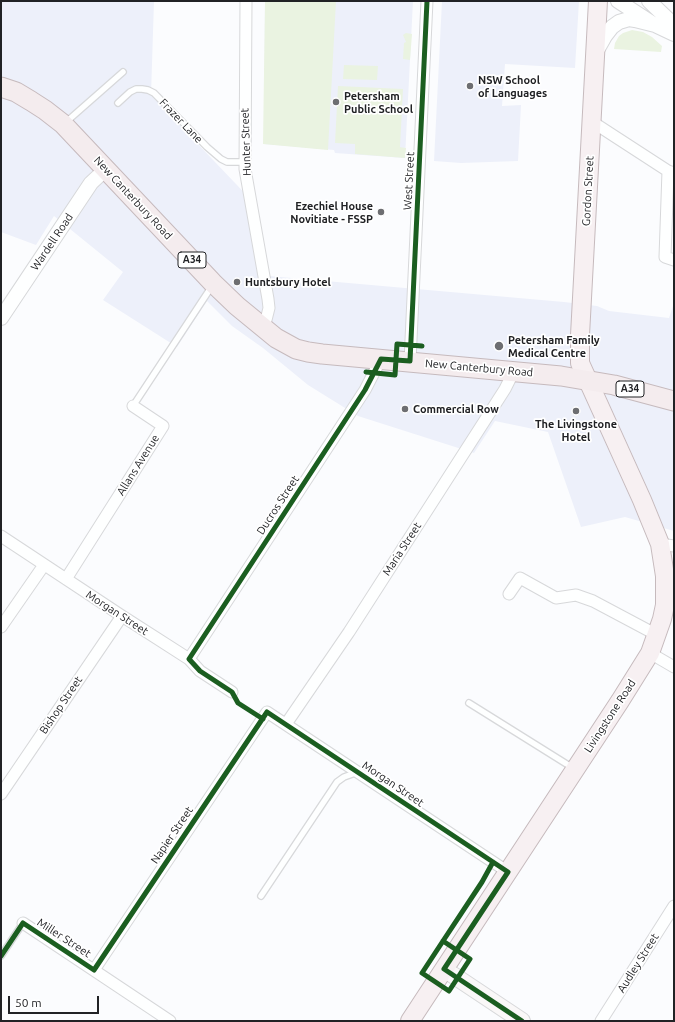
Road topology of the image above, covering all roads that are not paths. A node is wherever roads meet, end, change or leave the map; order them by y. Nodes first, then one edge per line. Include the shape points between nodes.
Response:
1 (246, 1) edge
2 (427, 1) edge
3 (598, 1) edge
4 (618, 1) edge
5 (649, 1) edge
6 (655, 25) junction
7 (674, 25) edge
8 (674, 34) edge
9 (595, 55) junction
10 (123, 72) dead end
11 (1, 87) edge
12 (118, 103) dead end
13 (591, 121) junction
14 (63, 124) junction
15 (245, 162) junction
16 (106, 169) junction
17 (671, 172) edge
18 (674, 260) edge
19 (213, 283) junction
20 (1, 318) edge
21 (264, 328) junction
22 (381, 359) junction
23 (410, 362) junction
24 (514, 371) junction
25 (588, 380) junction
26 (674, 399) edge
27 (133, 406) joint
28 (1, 536) edge
29 (667, 545) edge
30 (44, 564) junction
31 (66, 579) junction
32 (509, 594) dead end
33 (122, 616) junction
34 (1, 627) edge
35 (657, 635) junction
36 (650, 653) junction
37 (189, 659) junction
38 (674, 667) edge
39 (232, 692) dead end
40 (470, 703) dead end
41 (267, 712) joint
42 (286, 724) junction
43 (575, 769) junction
44 (358, 772) junction
45 (1, 794) edge
46 (508, 872) junction
47 (261, 896) dead end
48 (674, 906) edge
49 (23, 923) joint
50 (1, 956) edge
51 (444, 969) junction
52 (94, 970) junction
53 (170, 1021) edge
54 (410, 1021) edge
55 (522, 1021) edge
56 (601, 1021) edge

1 - 15 street, Hunter Street
2 - 23 street, West Street
3 - 9 main road, Gordon Street
4 - 6 street
5 - 7 street
6 - 8 street
6 - 9 street via 629,19 619,22 605,36
9 - 13 main road, Gordon Street
10 - 14 lane
11 - 14 highway, New Canterbury Road / A34 via 16,92
12 - 15 lane, Frazer Lane via 136,89 148,90 215,154 227,162
13 - 17 street
13 - 25 main road, Gordon Street via 580,354 580,363
14 - 16 highway, New Canterbury Road / A34
15 - 21 street, Hunter Street via 268,299 269,308
16 - 19 highway, New Canterbury Road / A34
16 - 20 street, Wardell Road via 91,183
17 - 18 street via 665,257
19 - 21 highway, New Canterbury Road / A34
19 - 27 lane, Allans Avenue
21 - 22 highway, New Canterbury Road / A34 via 296,349
22 - 23 highway, New Canterbury Road / A34
22 - 37 street, Ducros Street via 365,390
23 - 24 highway, New Canterbury Road / A34
24 - 25 highway, New Canterbury Road / A34
24 - 42 street, Maria Street via 505,389
25 - 26 highway, New Canterbury Road / A34
25 - 29 main road, Livingstone Road via 642,500
27 - 31 street, Allans Avenue via 163,426
28 - 30 street, Morgan Street
29 - 35 main road, Livingstone Road via 665,606
30 - 31 street, Morgan Street
30 - 34 street
31 - 33 street, Morgan Street
32 - 35 street via 520,578 556,598 576,595 593,601
33 - 37 street, Morgan Street
33 - 45 street, Bishop Street
35 - 36 main road, Livingstone Road
36 - 38 street
36 - 43 main road, Livingstone Road
37 - 39 street, Morgan Street via 200,671
40 - 43 lane
41 - 42 street, Morgan Street
41 - 52 street, Napier Street
42 - 44 street, Morgan Street
43 - 46 main road, Livingstone Road
44 - 46 street, Morgan Street
44 - 47 lane via 337,782
46 - 51 main road, Livingstone Road
48 - 56 street, Audley Street
49 - 50 lane
49 - 52 street, Miller Street
51 - 54 main road, Livingstone Road
51 - 55 main road
52 - 53 street, Miller Street

